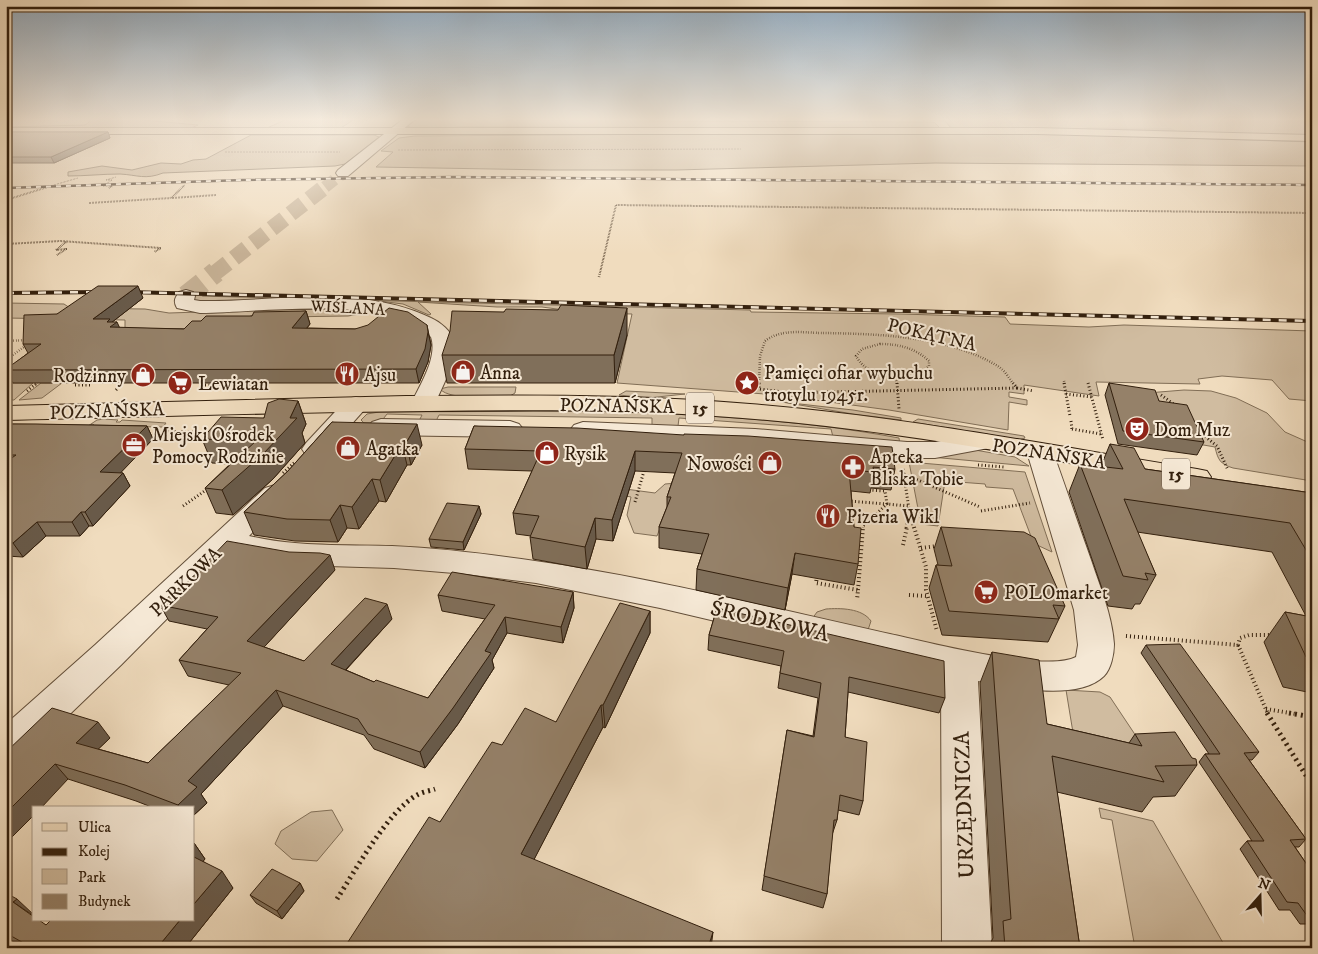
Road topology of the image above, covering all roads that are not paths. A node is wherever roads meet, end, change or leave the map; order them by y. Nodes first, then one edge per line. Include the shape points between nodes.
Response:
1 (354, 165) edge
2 (343, 173) tunnel mouth
3 (186, 296) dead end
4 (356, 404) junction
5 (423, 404) junction
6 (6, 413) edge
7 (334, 428) junction
8 (985, 442) junction
9 (1040, 452) junction
10 (1226, 476) road end
11 (225, 543) junction
12 (951, 661) junction
13 (6, 749) edge
14 (967, 948) edge

1 - 2 street
3 - 5 street, WIŚLANA via 184,304 200,307 358,305 388,308 412,316 434,328 443,343
4 - 5 main road, POZNAŃSKA / 15
4 - 6 main road, POZNAŃSKA / 15
4 - 7 street, PARKOWA
5 - 8 main road, POZNAŃSKA / 15 via 610,404 752,411 862,423
7 - 8 street via 755,436 907,450 935,450
7 - 11 street, PARKOWA via 284,486
8 - 9 main road, POZNAŃSKA / 15
9 - 10 main road, POZNAŃSKA / 15
9 - 12 street, ŚRODKOWA via 1091,610 1096,634 1091,666 1065,676 1024,675
11 - 12 street, ŚRODKOWA via 296,554 394,557 536,572 660,596
11 - 13 street, PARKOWA
12 - 14 street, URZĘDNICZA

